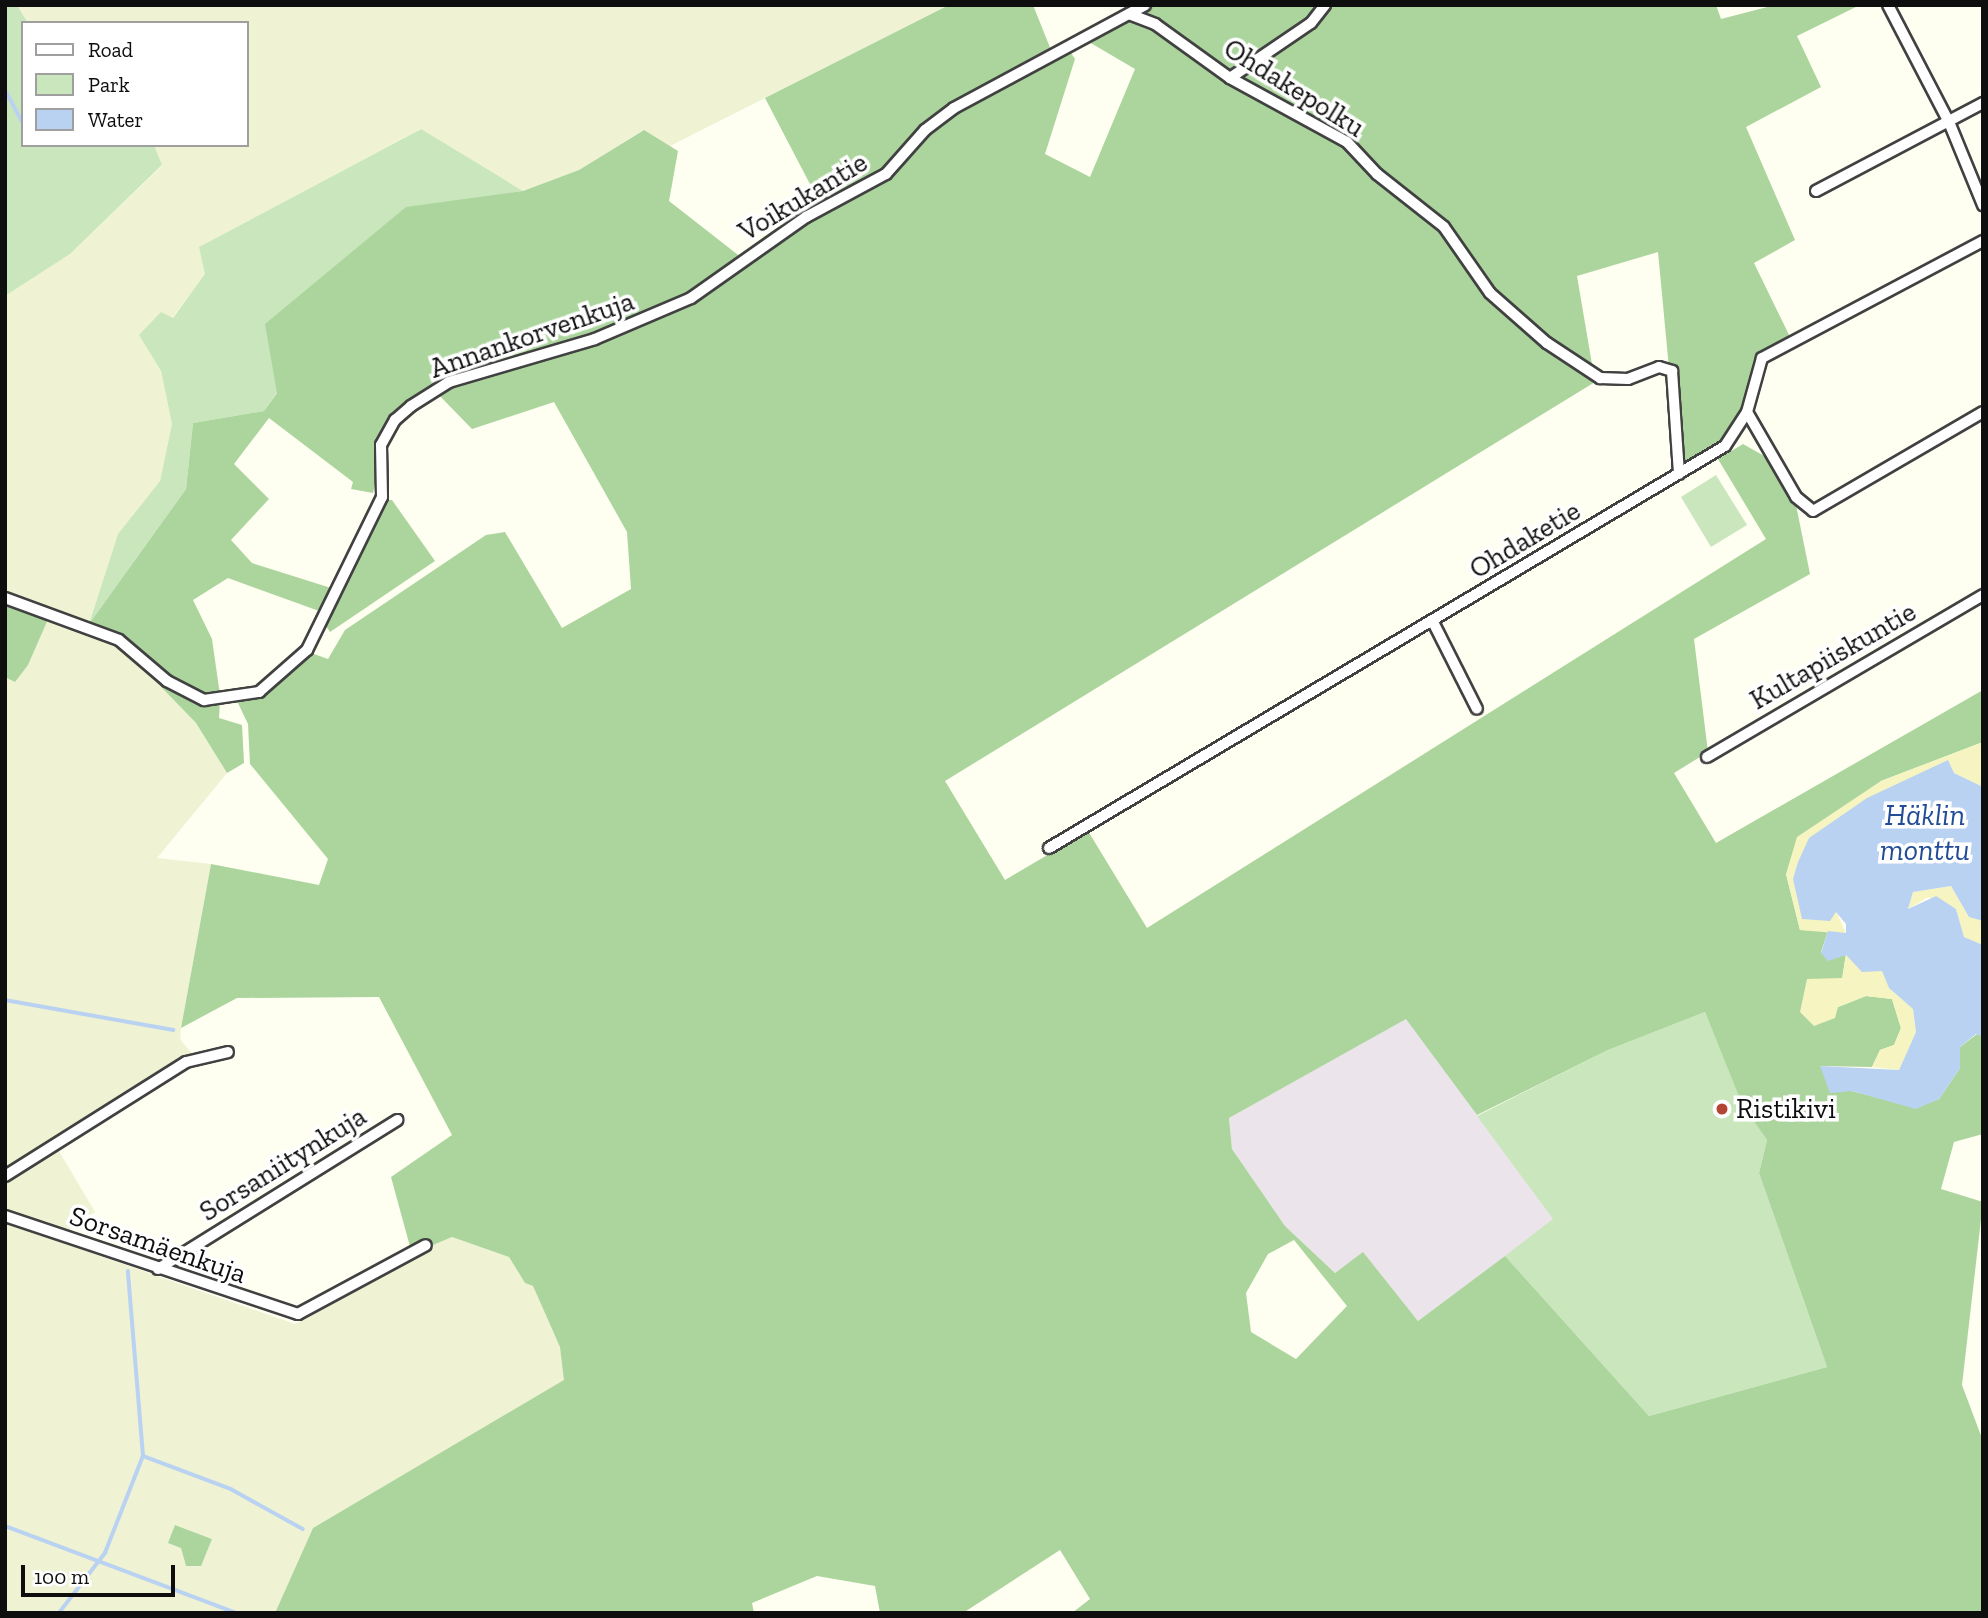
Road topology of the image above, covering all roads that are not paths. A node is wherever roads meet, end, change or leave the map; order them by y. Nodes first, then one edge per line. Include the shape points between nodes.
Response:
1 (1144, 5) edge
2 (1325, 5) edge
3 (1888, 5) edge
4 (1129, 14) junction
5 (1230, 78) junction
6 (1983, 103) edge
7 (1950, 122) junction
8 (1816, 191) dead end
9 (1983, 205) edge
10 (1983, 241) edge
11 (729, 270) joint
12 (1747, 412) junction
13 (1983, 412) edge
14 (1679, 474) junction
15 (1983, 595) edge
16 (5, 598) edge
17 (1433, 622) junction
18 (1477, 709) dead end
19 (1707, 757) dead end
20 (1049, 848) dead end
21 (228, 1052) dead end
22 (397, 1120) dead end
23 (5, 1176) edge
24 (5, 1216) edge
25 (426, 1245) dead end
26 (158, 1269) junction

1 - 4 street, Voikukantie
2 - 5 street via 1311,23
3 - 7 street
4 - 5 street, Ohdakepolku via 1155,24
4 - 11 street, Voikukantie via 954,108 925,130 886,174 806,217
5 - 14 street, Ohdakepolku via 1348,142 1377,174 1444,227 1490,293 1557,350 1600,378 1628,379 1659,367 1672,371
6 - 7 street
7 - 8 street
7 - 9 street
10 - 12 street, Ohdaketie via 1784,342 1762,358
11 - 16 street, Annankorvenkuja via 691,298 640,324 449,382 395,420 381,444 382,497 307,650 259,692 204,700 167,681 119,639
12 - 13 street via 1796,497 1813,511
12 - 14 street, Ohdaketie via 1725,446
14 - 17 street, Ohdaketie
15 - 19 street, Kultapiiskuntie
17 - 18 street
17 - 20 street, Ohdaketie
21 - 23 street via 186,1062
22 - 26 street, Sorsaniitynkuja
24 - 26 street, Sorsamäenkuja
25 - 26 street, Sorsamäenkuja via 298,1314

